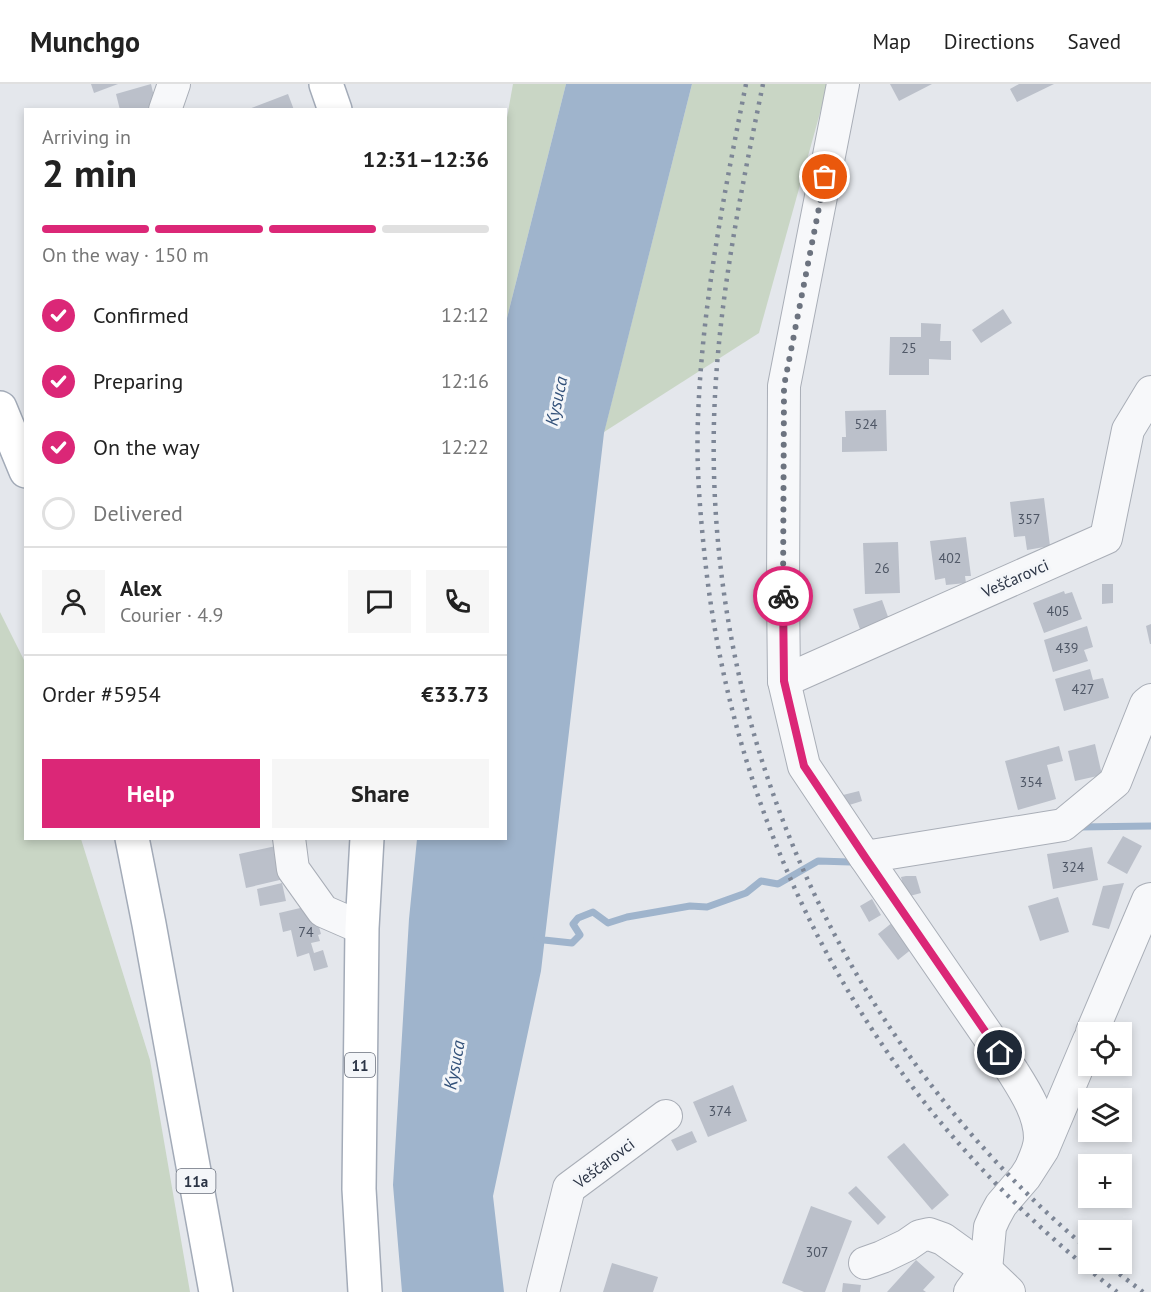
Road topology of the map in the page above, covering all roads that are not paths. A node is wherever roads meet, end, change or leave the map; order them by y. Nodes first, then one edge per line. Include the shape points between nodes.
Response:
1 (174, 84) edge
2 (326, 84) edge
3 (843, 84) edge
4 (166, 108) edge
5 (335, 108) edge
6 (1151, 392) edge
7 (0, 408) edge
8 (24, 466) edge
9 (784, 681) junction
10 (1151, 700) edge
11 (132, 840) edge
12 (289, 840) edge
13 (367, 840) edge
14 (865, 857) junction
15 (1151, 899) edge
16 (362, 928) junction
17 (1096, 1022) edge
18 (1078, 1067) edge
19 (666, 1116) dead end
20 (1032, 1165) junction
21 (865, 1263) dead end
22 (978, 1281) edge
23 (216, 1292) edge
24 (365, 1292) edge
25 (543, 1292) edge
26 (1009, 1292) edge

1 - 4 street
2 - 5 main road
3 - 9 street via 784,386
6 - 9 street, Veščarovci via 1128,430 1106,538
7 - 8 main road
9 - 14 street via 804,766
10 - 14 street via 1115,782 1063,825
11 - 23 main road, 11a
12 - 16 street via 293,869 323,911
13 - 16 main road, 11
14 - 20 street via 1029,1098 1040,1138
15 - 17 street
16 - 24 main road, 11 via 359,1189
18 - 20 street via 1048,1140
19 - 25 street, Veščarovci via 569,1188
20 - 22 street via 994,1216
21 - 22 street via 929,1234 943,1239
22 - 26 street

